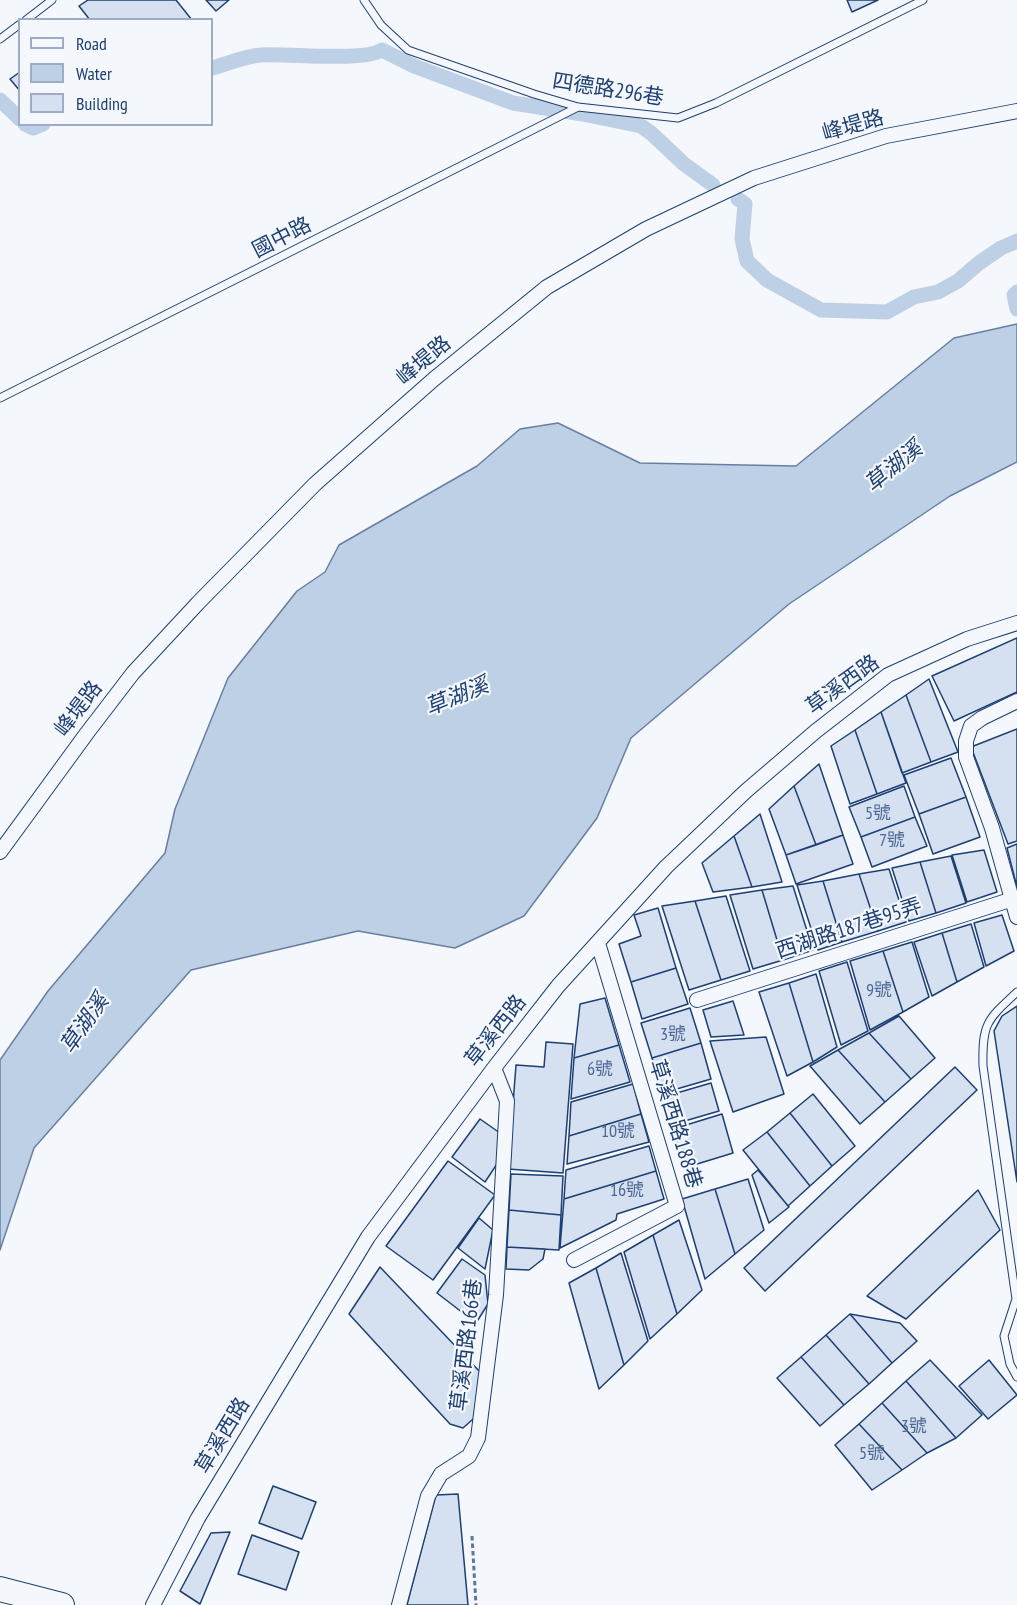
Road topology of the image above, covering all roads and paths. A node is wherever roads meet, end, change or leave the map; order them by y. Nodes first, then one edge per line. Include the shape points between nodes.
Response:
1 (52, 0) edge
2 (364, 0) edge
3 (923, 0) edge
4 (29, 18) edge
5 (18, 26) edge
6 (0, 39) edge
7 (578, 107) junction
8 (1017, 111) edge
9 (0, 398) edge
10 (1017, 623) edge
11 (1017, 701) edge
12 (0, 852) edge
13 (1013, 899) junction
14 (1017, 917) edge
15 (598, 943) junction
16 (1017, 992) edge
17 (697, 1000) dead end
18 (494, 1068) junction
19 (574, 1260) dead end
20 (1017, 1377) edge
21 (472, 1536) dead end
22 (0, 1589) edge
23 (62, 1605) edge
24 (153, 1605) edge
25 (399, 1605) edge
26 (476, 1605) edge

1 - 4 lane
2 - 7 lane, 四德路296巷 via 381,25 408,50
3 - 7 lane, 四德路296巷 via 678,118
5 - 6 lane
7 - 9 lane, 國中路
8 - 12 street, 峰堤路 via 886,136 754,178 646,228 547,287 434,379 315,484 198,603 133,673
10 - 15 street, 草溪西路 via 967,639 888,675 746,790 666,867
11 - 13 street via 971,726 966,741 966,757
13 - 14 street
13 - 17 street, 西湖路187巷95弄
15 - 18 street, 草溪西路 via 558,986
15 - 19 street, 草溪西路188巷 via 677,1206
16 - 20 lane via 989,1019 982,1041 1016,1299 1004,1336
18 - 24 street, 草溪西路 via 368,1237 198,1518
18 - 25 street, 草溪西路166巷 via 507,1101 496,1295 478,1438 469,1456 441,1474 428,1496
21 - 26 path
22 - 23 highway

